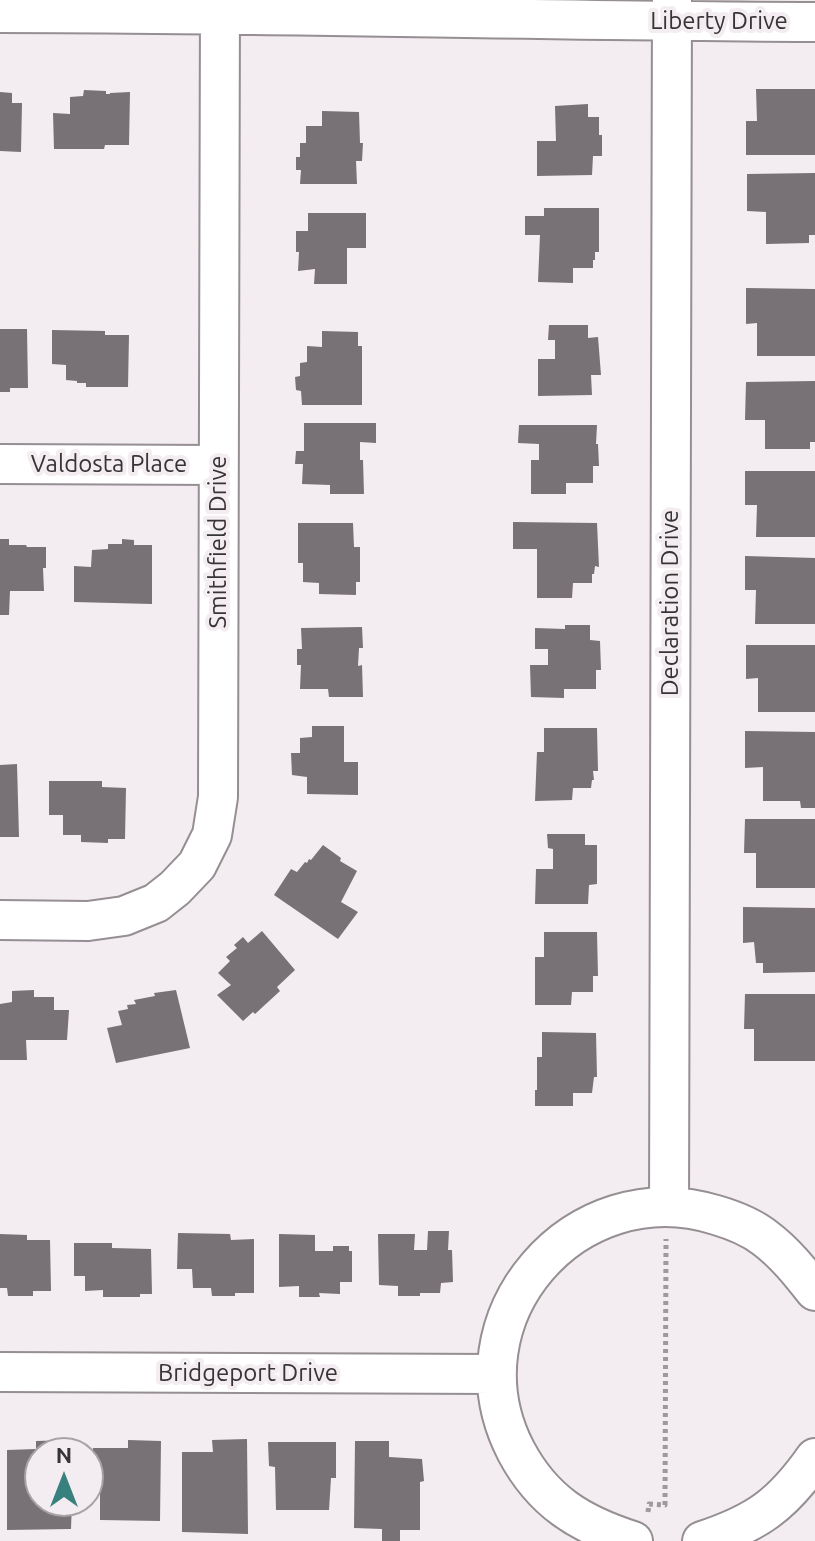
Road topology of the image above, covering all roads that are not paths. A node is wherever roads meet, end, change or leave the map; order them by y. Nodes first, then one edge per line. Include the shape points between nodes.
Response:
1 (220, 6) edge
2 (672, 11) edge
3 (0, 13) edge
4 (815, 22) edge
5 (0, 464) edge
6 (218, 465) junction
7 (0, 920) edge
8 (667, 1220) junction
9 (815, 1291) edge
10 (0, 1372) edge
11 (495, 1374) junction
12 (815, 1458) edge
13 (640, 1528) edge
14 (702, 1541) edge

1 - 2 street, Liberty Drive
1 - 3 street, Liberty Drive
1 - 6 street, Smithfield Drive
2 - 4 street, Liberty Drive
2 - 8 street, Declaration Drive
5 - 6 street, Valdosta Place
6 - 7 street, Smithfield Drive via 218,797 212,835 197,865 175,888 156,903 124,916
8 - 9 street via 701,1210 733,1220 791,1260
8 - 11 street via 631,1210 596,1222 542,1261 506,1319
10 - 11 street, Bridgeport Drive
11 - 13 street via 508,1436 547,1494 600,1531
12 - 14 street via 797,1484 766,1512

